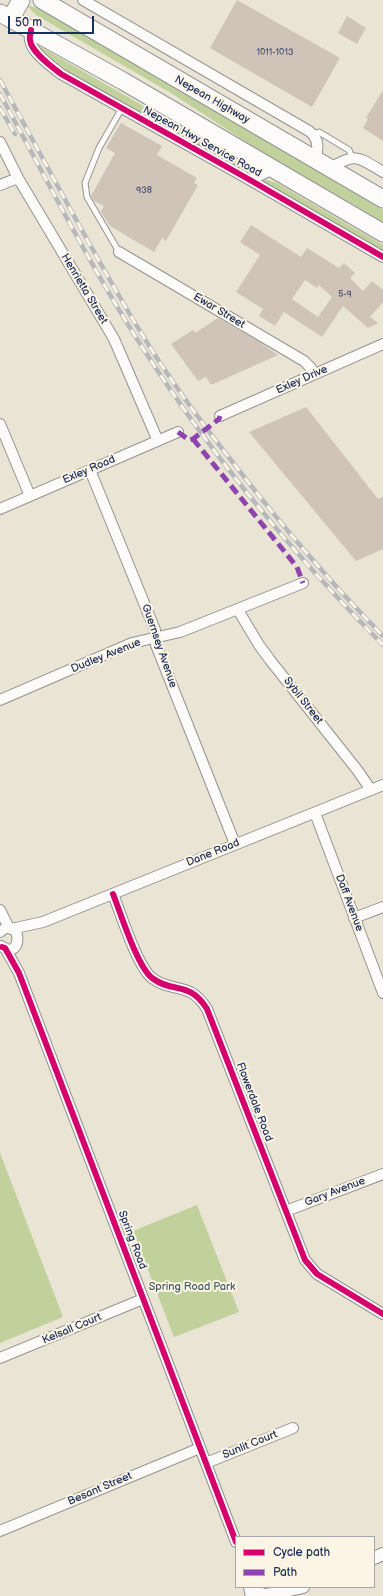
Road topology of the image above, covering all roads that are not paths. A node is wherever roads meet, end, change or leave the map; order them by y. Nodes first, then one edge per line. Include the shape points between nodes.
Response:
1 (21, 0) edge
2 (42, 0) edge
3 (83, 0) edge
4 (98, 4) edge
5 (5, 15) edge
6 (31, 30) junction
7 (122, 108) junction
8 (313, 134) junction
9 (0, 142) edge
10 (352, 157) junction
11 (315, 160) junction
12 (330, 168) junction
13 (273, 169) junction
14 (383, 172) edge
15 (18, 178) junction
16 (250, 180) junction
17 (0, 185) edge
18 (383, 199) edge
19 (383, 233) edge
20 (119, 252) joint
21 (383, 257) edge
22 (383, 344) edge
23 (314, 374) junction
24 (220, 416) dead end
25 (0, 424) edge
26 (178, 432) dead end
27 (158, 441) junction
28 (90, 470) junction
29 (30, 496) junction
30 (0, 509) edge
31 (303, 583) dead end
32 (238, 610) junction
33 (155, 638) junction
34 (0, 700) edge
35 (383, 786) edge
36 (371, 790) junction
37 (315, 813) junction
38 (235, 844) junction
39 (113, 894) junction
40 (383, 907) edge
41 (0, 910) edge
42 (354, 918) junction
43 (43, 922) junction
44 (7, 929) edge
45 (17, 942) junction
46 (2, 947) edge
47 (19, 973) junction
48 (383, 993) edge
49 (383, 1174) edge
50 (286, 1211) junction
51 (143, 1299) junction
52 (383, 1314) edge
53 (0, 1358) edge
54 (293, 1428) dead end
55 (200, 1448) junction
56 (206, 1463) junction
57 (0, 1531) edge
58 (235, 1539) edge
59 (250, 1588) edge
60 (301, 1588) edge
61 (259, 1594) edge
62 (288, 1596) edge

1 - 5 highway
2 - 11 highway, Nepean Highway
3 - 4 street
4 - 8 street
5 - 6 highway
6 - 7 street, Nepean Hwy Service Road via 30,41 47,63 77,85
6 - 13 highway
7 - 16 street, Nepean Hwy Service Road
7 - 20 lane via 98,148 85,183 87,196
8 - 10 lane via 320,132 349,150
8 - 11 street via 318,147
9 - 15 street, Henrietta Street
10 - 12 street
10 - 14 street
11 - 12 highway, Nepean Highway
12 - 18 highway, Nepean Highway
13 - 16 street
13 - 19 highway
15 - 17 street
15 - 27 street, Henrietta Street via 114,339
16 - 21 street, Nepean Hwy Service Road
20 - 23 street, Ewar Street via 304,361
22 - 23 street, Exley Drive
23 - 24 street, Exley Drive
25 - 29 street
26 - 27 street, Exley Road
27 - 28 street, Exley Road
28 - 29 street, Exley Road
28 - 33 street, Guernsey Avenue via 155,630
29 - 30 street, Exley Road
31 - 32 street, Dudley Avenue
32 - 33 street, Dudley Avenue via 170,636
32 - 36 street, Sybil Street via 259,645
33 - 34 street, Dudley Avenue via 132,643
33 - 38 street, Guernsey Avenue
35 - 36 street, Dane Road
36 - 37 street, Dane Road
37 - 38 street, Dane Road
37 - 42 street, Daff Avenue
38 - 39 street, Dane Road
39 - 43 street, Dane Road
39 - 50 street, Flowerdale Road via 139,958 148,973 158,981 190,991 207,1009
40 - 42 street
41 - 44 street
42 - 48 street, Daff Avenue
43 - 44 street, Dane Road
43 - 45 street, Dane Road
44 - 45 street via 16,932
45 - 46 street, Dane Road via 11,949
45 - 47 street, Spring Road
46 - 47 street, Spring Road
47 - 51 street, Spring Road
49 - 50 street, Gary Avenue
50 - 52 street, Flowerdale Road via 301,1253 312,1270
51 - 53 street, Kelsall Court
51 - 55 street, Spring Road
54 - 56 street, Sunlit Court
55 - 56 street, Spring Road
55 - 57 street, Besant Street
56 - 58 street, Spring Road
59 - 61 street
60 - 61 street
60 - 62 street

